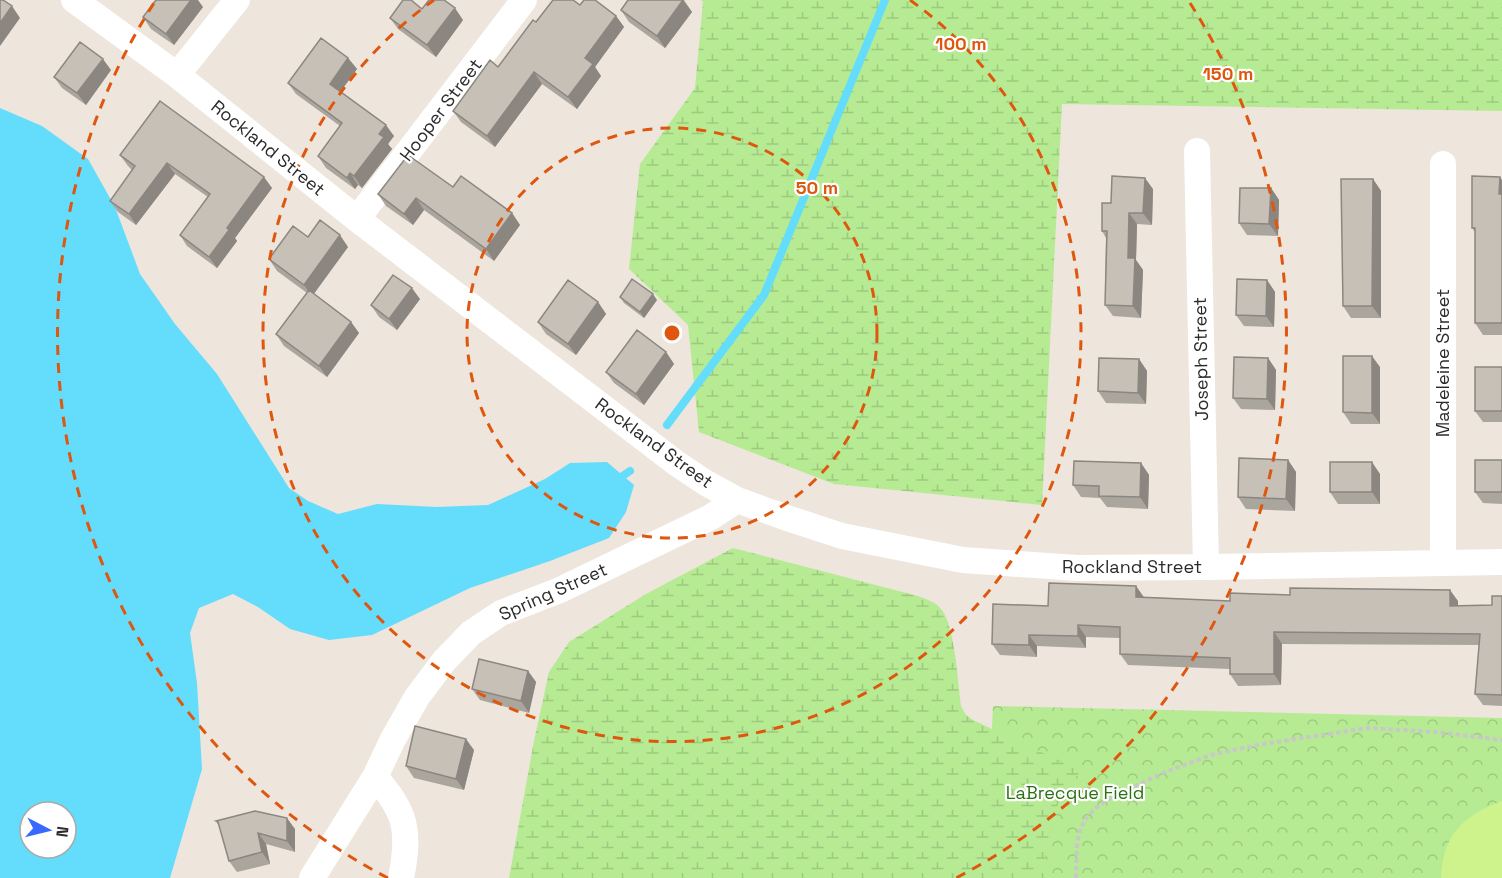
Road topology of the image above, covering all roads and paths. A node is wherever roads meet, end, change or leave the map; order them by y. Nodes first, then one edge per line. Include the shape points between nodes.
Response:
1 (74, 0) edge
2 (237, 0) edge
3 (524, 0) edge
4 (177, 75) junction
5 (1197, 151) dead end
6 (1443, 164) dead end
7 (357, 219) junction
8 (737, 500) junction
9 (1443, 562) junction
10 (1502, 562) edge
11 (1206, 567) junction
12 (1502, 740) edge
13 (375, 777) junction
14 (312, 878) edge
15 (401, 878) edge
16 (1076, 878) edge

1 - 4 street, Rockland Street
2 - 4 street
3 - 7 street, Hooper Street
4 - 7 street, Rockland Street
5 - 11 street, Joseph Street
6 - 9 street, Madeleine Street
7 - 8 street, Rockland Street via 676,463
8 - 11 street, Rockland Street via 842,536 963,560 1077,568
8 - 13 street, Spring Street via 711,518 560,590 501,613 471,633 417,697
9 - 10 street, Rockland Street
9 - 11 street, Rockland Street
12 - 16 path via 1367,728 1211,755 1163,773 1096,807 1081,828
13 - 14 street, Spring Street
13 - 15 street via 400,809 405,826

